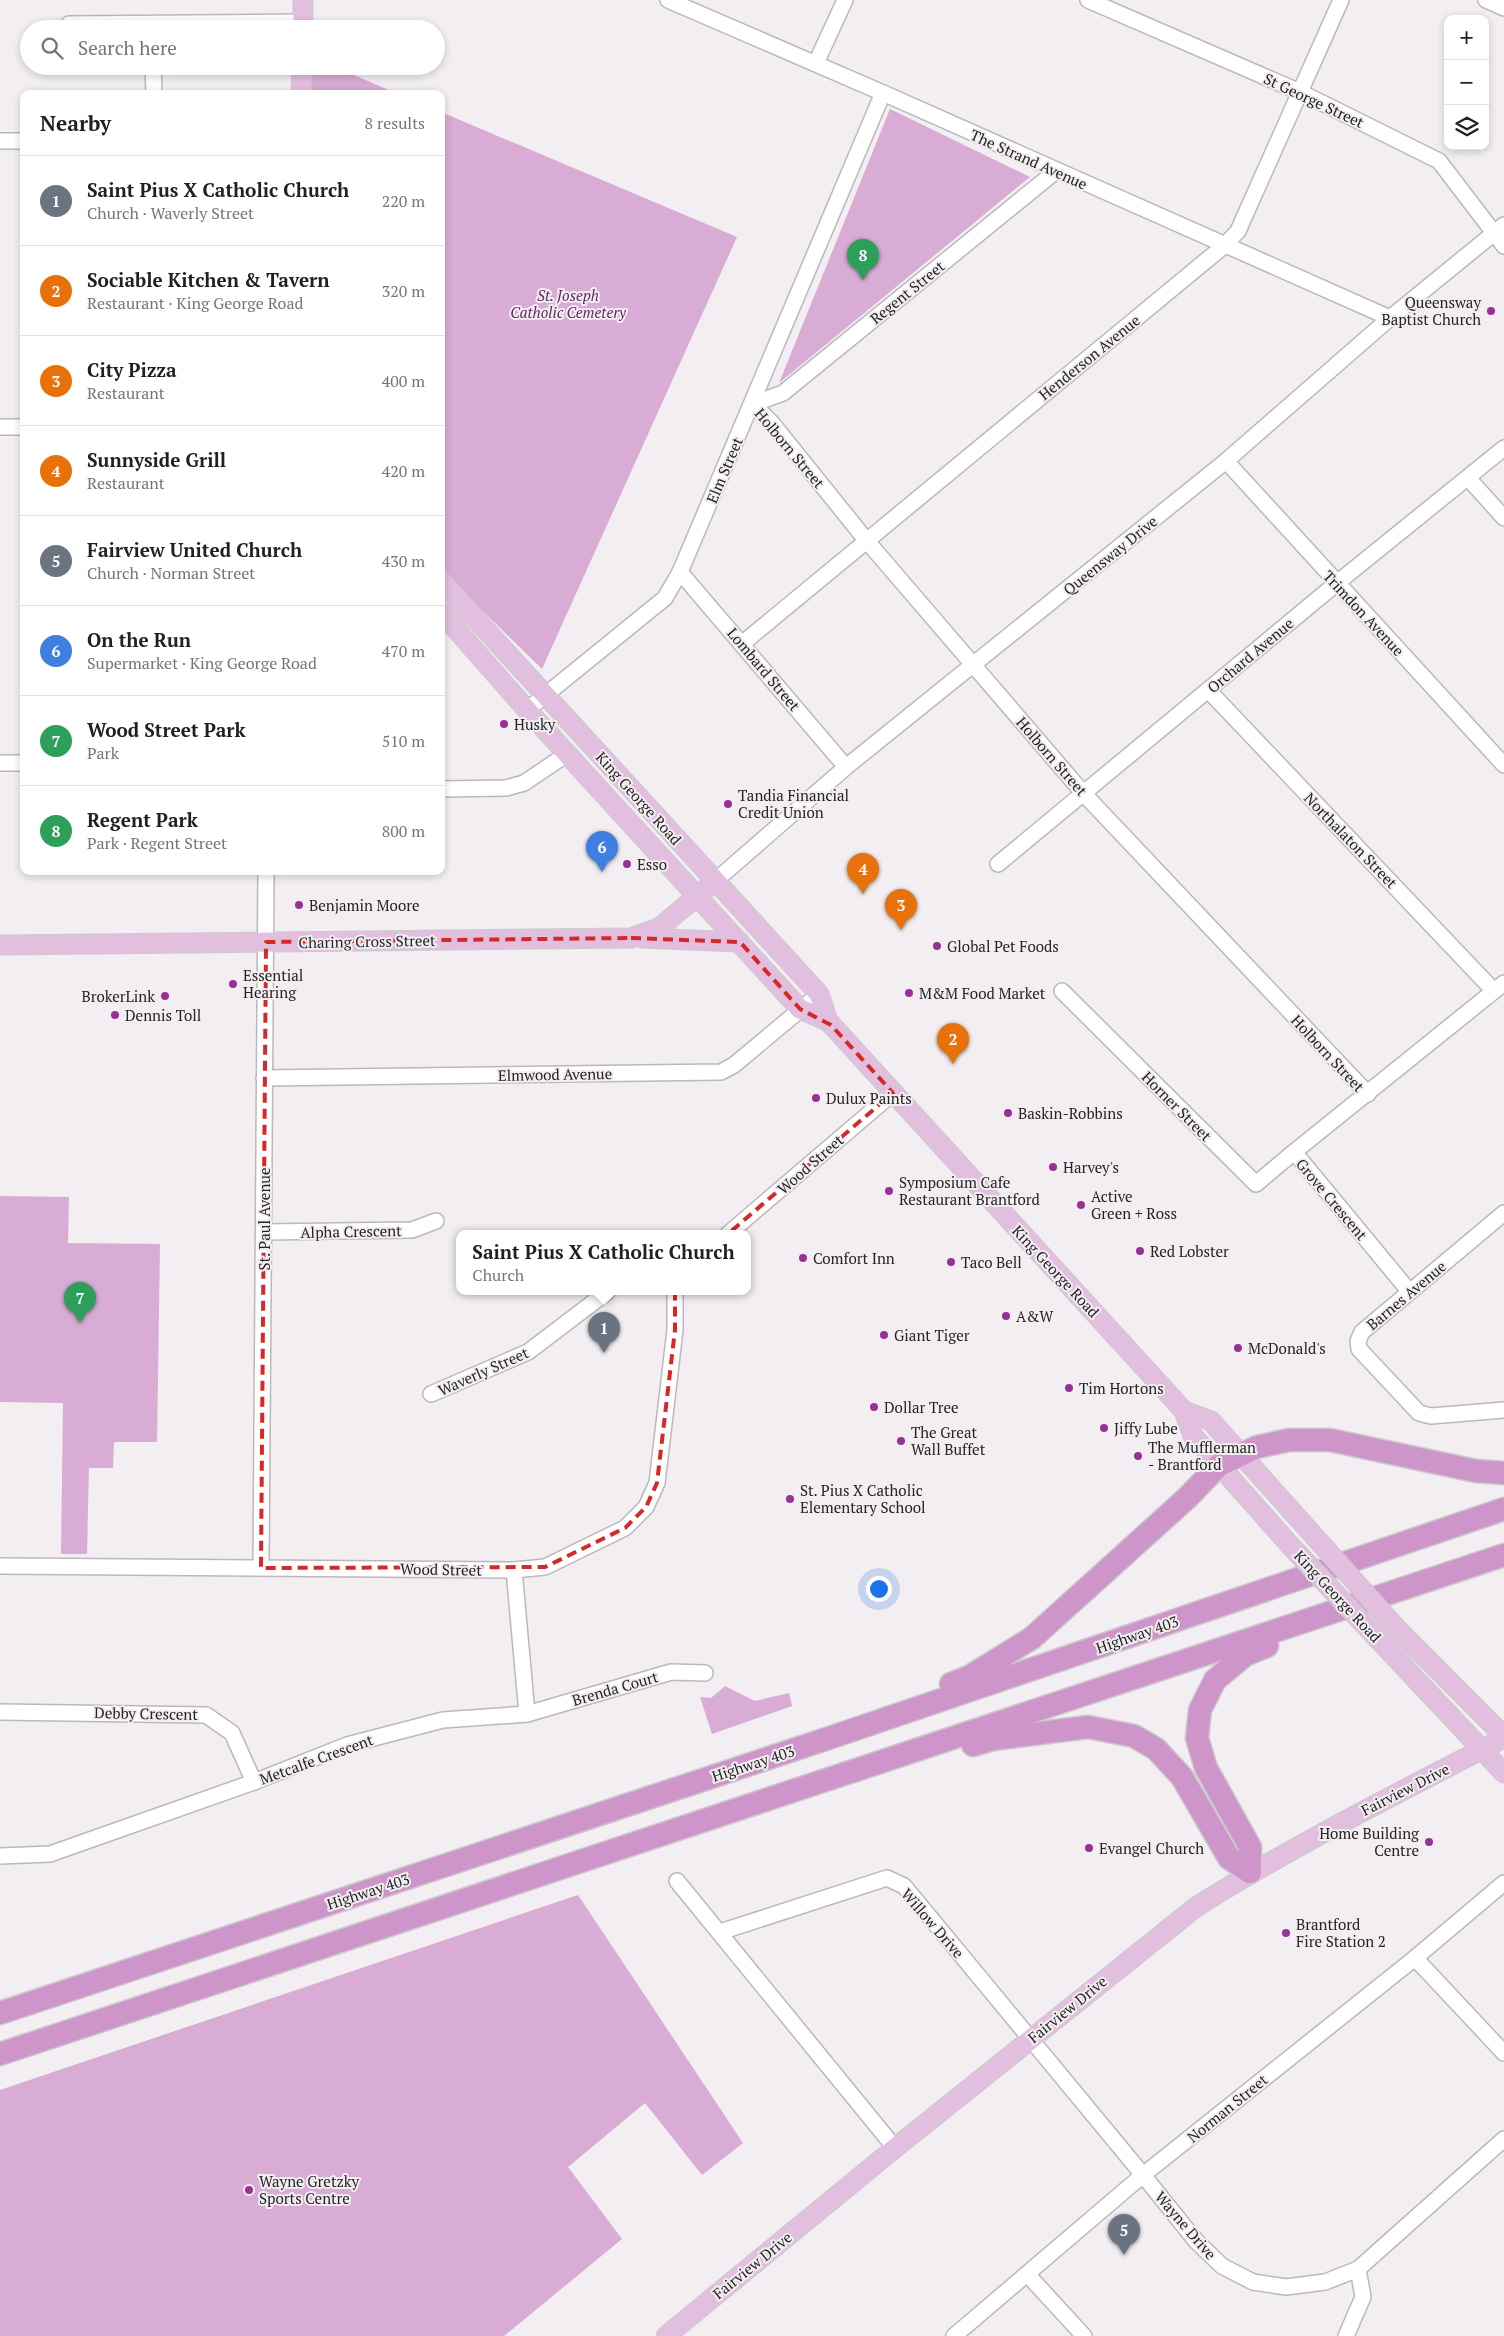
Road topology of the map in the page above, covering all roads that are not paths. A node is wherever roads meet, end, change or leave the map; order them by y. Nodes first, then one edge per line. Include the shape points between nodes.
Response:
1 (303, 0) edge
2 (668, 0) edge
3 (845, 0) edge
4 (1088, 0) edge
5 (1341, 0) edge
6 (1486, 0) edge
7 (1504, 8) edge
8 (303, 20) edge
9 (816, 63) junction
10 (153, 75) edge
11 (302, 75) edge
12 (154, 90) edge
13 (301, 90) edge
14 (1300, 92) junction
15 (883, 93) junction
16 (0, 141) edge
17 (20, 141) edge
18 (1056, 171) junction
19 (1499, 230) edge
20 (1225, 246) junction
21 (1504, 246) edge
22 (1390, 318) junction
23 (753, 404) junction
24 (0, 427) edge
25 (20, 427) edge
26 (1504, 448) edge
27 (1226, 461) junction
28 (1468, 478) junction
29 (1504, 518) edge
30 (866, 540) junction
31 (680, 572) junction
32 (1337, 583) junction
33 (445, 584) edge
34 (445, 617) edge
35 (742, 643) junction
36 (974, 665) junction
37 (1208, 690) junction
38 (546, 696) junction
39 (527, 710) junction
40 (567, 754) junction
41 (0, 763) edge
42 (20, 763) edge
43 (1504, 765) edge
44 (846, 767) junction
45 (445, 789) edge
46 (1084, 794) junction
47 (998, 864) dead end
48 (266, 875) edge
49 (714, 882) junction
50 (698, 895) junction
51 (631, 938) junction
52 (266, 942) junction
53 (740, 942) junction
54 (0, 945) edge
55 (1499, 987) edge
56 (1062, 991) dead end
57 (819, 994) junction
58 (800, 1009) junction
59 (828, 1021) junction
60 (264, 1078) junction
61 (892, 1093) junction
62 (1368, 1094) junction
63 (1294, 1152) junction
64 (1504, 1213) edge
65 (436, 1221) dead end
66 (733, 1230) edge
67 (264, 1232) junction
68 (1409, 1291) junction
69 (603, 1295) edge
70 (675, 1295) edge
71 (431, 1394) dead end
72 (1504, 1410) edge
73 (1184, 1411) junction
74 (1242, 1454) junction
75 (1219, 1464) junction
76 (1504, 1473) edge
77 (1504, 1509) edge
78 (1504, 1555) edge
79 (0, 1566) edge
80 (261, 1568) junction
81 (514, 1570) junction
82 (1339, 1610) junction
83 (705, 1674) dead end
84 (0, 1712) edge
85 (526, 1714) junction
86 (832, 1737) junction
87 (1504, 1737) edge
88 (1482, 1750) junction
89 (1504, 1773) edge
90 (254, 1782) junction
91 (798, 1790) junction
92 (0, 1856) edge
93 (1250, 1872) junction
94 (677, 1881) dead end
95 (1504, 1883) edge
96 (720, 1932) junction
97 (1415, 1958) junction
98 (0, 2013) edge
99 (1030, 2039) junction
100 (1504, 2053) edge
101 (0, 2054) edge
102 (1504, 2139) edge
103 (895, 2148) junction
104 (1143, 2175) junction
105 (1358, 2269) junction
106 (1027, 2274) junction
107 (666, 2336) edge
108 (954, 2336) edge
109 (1084, 2336) edge
110 (1346, 2336) edge

1 - 8 main road
2 - 9 street, The Strand Avenue
3 - 9 street
4 - 14 street, St George Street
5 - 14 street, Henderson Avenue
6 - 7 street
9 - 15 street, The Strand Avenue
10 - 12 street
11 - 13 main road
14 - 19 street, St George Street via 1439,161
14 - 20 street, Henderson Avenue via 1238,231
15 - 18 street, The Strand Avenue
15 - 23 street, Elm Street
16 - 17 street
18 - 20 street, The Strand Avenue
18 - 23 street, Regent Street via 784,393
19 - 21 street, St George Street
19 - 22 street, Queensway Drive
20 - 22 street, The Strand Avenue
20 - 30 street, Henderson Avenue
22 - 27 street, Queensway Drive
23 - 30 street, Holborn Street
23 - 31 street, Elm Street
24 - 25 street
26 - 28 street, Orchard Avenue
27 - 32 street, Trimdon Avenue
27 - 36 street, Queensway Drive
28 - 29 street
28 - 32 street, Orchard Avenue
30 - 35 street, Henderson Avenue
30 - 36 street, Holborn Street
31 - 35 street, Lombard Street
31 - 38 street, Elm Street via 664,598
32 - 37 street, Orchard Avenue
32 - 43 street, Trimdon Avenue
33 - 38 main road, King George Road
34 - 39 main road, King George Road
35 - 44 street, Lombard Street
36 - 44 street, Queensway Drive
36 - 46 street, Holborn Street
37 - 46 street, Orchard Avenue
37 - 55 street, Northalaton Street
38 - 39 street, Elm Street
38 - 49 main road, King George Road
39 - 40 main road, King George Road
40 - 45 street via 524,783 506,788
40 - 50 main road, King George Road
41 - 42 street
44 - 49 street, Queensway Drive
46 - 47 street, Orchard Avenue
46 - 62 street, Holborn Street
48 - 52 street, St. Paul Avenue
49 - 50 main road, Charing Cross Street
49 - 57 main road, King George Road
50 - 51 main road, Charing Cross Street via 659,928
50 - 53 main road, King George Road
51 - 52 main road, Charing Cross Street
51 - 53 main road
52 - 54 main road, Charing Cross Street
52 - 60 street, St. Paul Avenue
53 - 58 main road, King George Road
55 - 62 street, Grove Crescent
56 - 63 street, Horner Street via 1256,1184
57 - 58 street, Elmwood Avenue
57 - 59 main road, King George Road
58 - 59 main road, King George Road
58 - 60 street, Elmwood Avenue via 734,1065 721,1072
59 - 61 main road, King George Road
60 - 67 street, St. Paul Avenue
61 - 66 street, Wood Street
61 - 73 main road, King George Road
62 - 63 street, Grove Crescent
63 - 68 street, Grove Crescent
64 - 68 street, Barnes Avenue
65 - 67 street, Alpha Crescent via 412,1230
67 - 80 street, St. Paul Avenue
68 - 72 street, Barnes Avenue via 1362,1332 1359,1349 1419,1412 1431,1416
69 - 71 street, Waverly Street via 528,1352
70 - 81 street, Wood Street via 675,1328 657,1483 646,1507 625,1528 545,1567
73 - 74 main road, King George Road via 1211,1421
73 - 75 main road, King George Road via 1193,1436
74 - 75 highway
74 - 76 highway via 1289,1440 1330,1440 1476,1471
74 - 87 main road, King George Road, bridge via 1399,1631
75 - 86 highway via 1187,1498 1032,1638 969,1677
75 - 88 main road, King George Road, bridge via 1289,1544
77 - 86 highway, Highway 403
78 - 82 highway
79 - 80 street, Wood Street
80 - 81 street, Wood Street
81 - 85 street
82 - 91 highway
82 - 93 highway via 1310,1627 1245,1655 1215,1680 1200,1710 1197,1738 1206,1768 1250,1847
83 - 85 street, Brenda Court via 671,1672
84 - 90 street, Debby Crescent via 206,1715 232,1732
85 - 90 street, Metcalfe Crescent via 443,1720 347,1745
86 - 98 highway, Highway 403
87 - 88 main road, Fairview Drive
88 - 89 main road, King George Road
88 - 93 main road, Fairview Drive via 1377,1802
90 - 92 street, Metcalfe Crescent via 50,1854
91 - 93 highway via 850,1779 993,1739 1088,1727 1134,1736 1156,1749 1182,1777 1229,1858
91 - 101 highway
93 - 99 main road, Fairview Drive via 1196,1906
94 - 96 street
95 - 97 street, Norman Street
96 - 99 street, Willow Drive via 887,1878 904,1886
96 - 103 street
97 - 100 street
97 - 104 street, Norman Street
99 - 103 main road, Fairview Drive
99 - 104 street, Wayne Drive
102 - 105 street, Wayne Drive
103 - 107 main road, Fairview Drive
104 - 105 street, Wayne Drive via 1196,2241 1222,2266 1254,2282 1286,2287 1325,2282
104 - 106 street, Norman Street
105 - 110 street via 1363,2297
106 - 108 street, Norman Street
106 - 109 street

